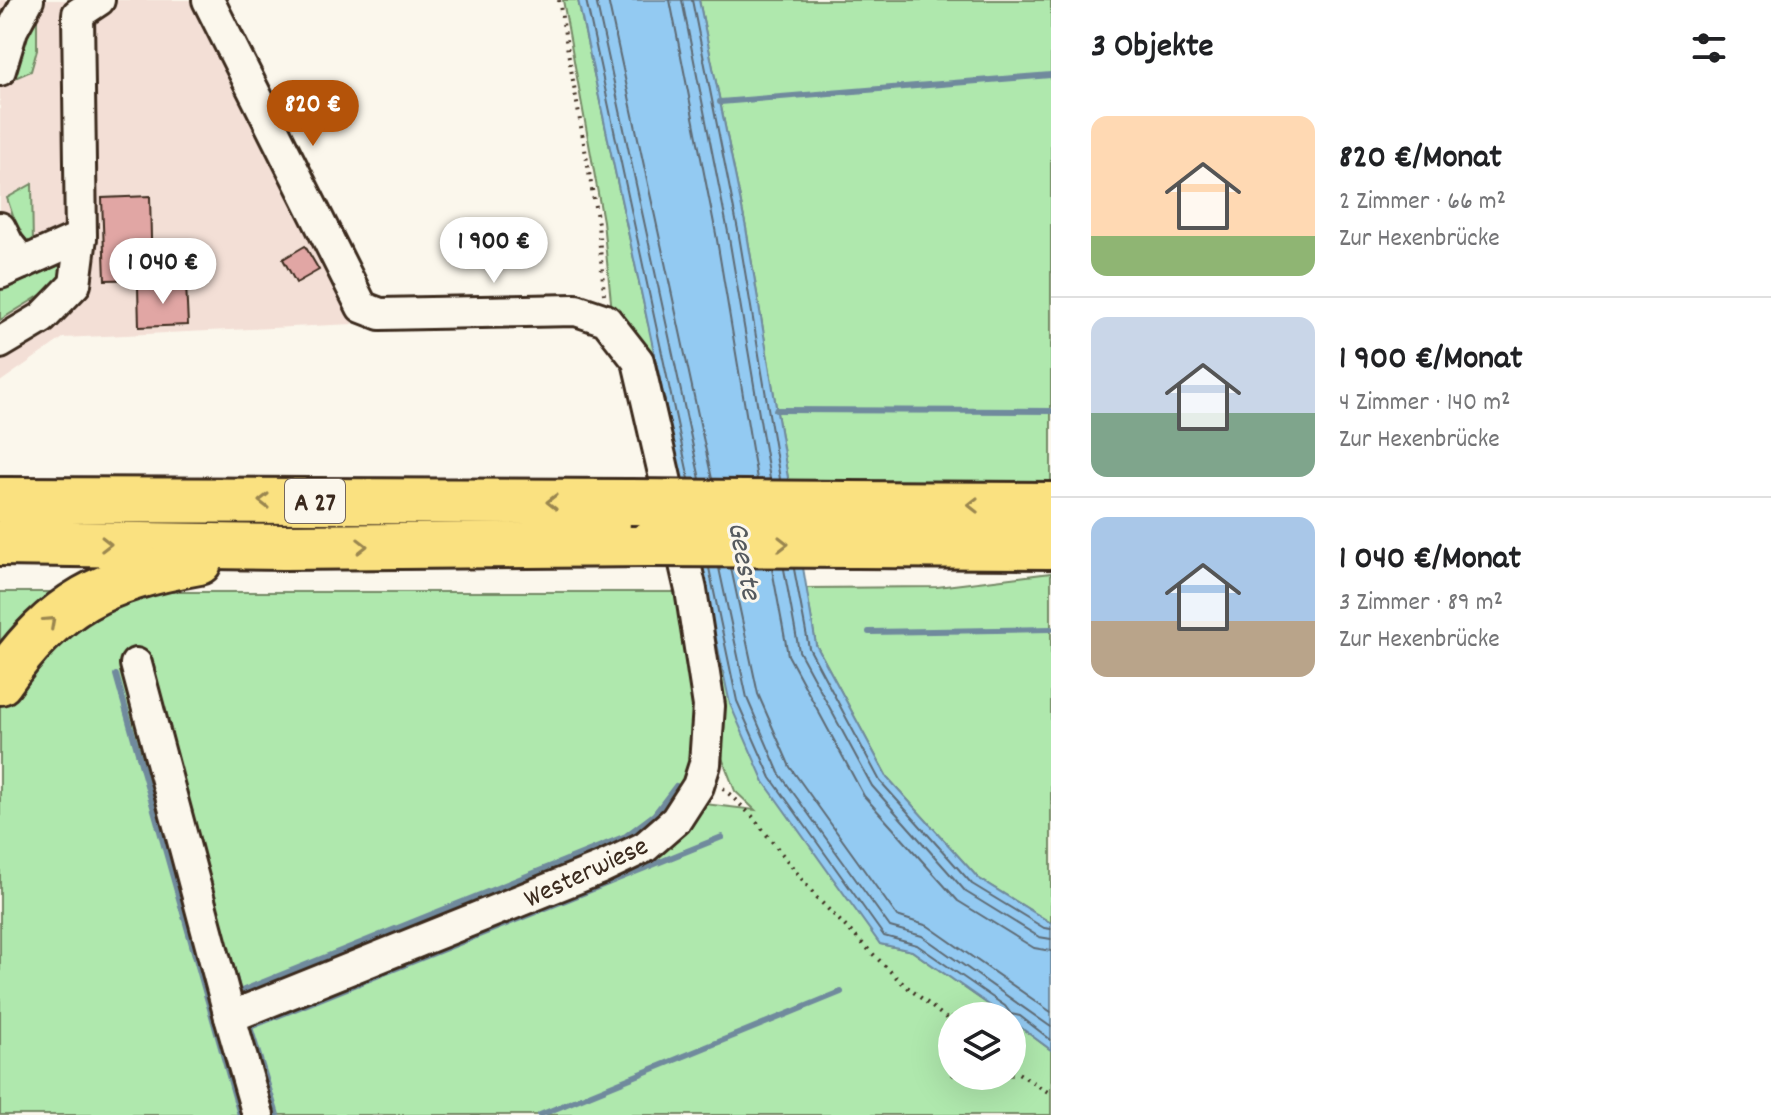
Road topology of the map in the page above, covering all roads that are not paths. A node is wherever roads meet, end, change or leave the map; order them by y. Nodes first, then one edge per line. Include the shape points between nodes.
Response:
1 (28, 0) edge
2 (208, 0) edge
3 (82, 5) edge
4 (0, 70) edge
5 (0, 228) edge
6 (81, 237) junction
7 (11, 268) edge
8 (0, 343) edge
9 (0, 500) edge
10 (1051, 505) edge
11 (851, 524) junction
12 (0, 543) edge
13 (1051, 546) edge
14 (284, 547) junction
15 (136, 664) dead end
16 (0, 682) edge
17 (230, 1017) junction
18 (258, 1115) edge

1 - 4 street
2 - 17 street, Westerwiese via 362,307 380,314 576,310 606,320 638,361 691,590 709,706 698,786 676,820 645,847
3 - 6 street
5 - 7 street
6 - 7 street
6 - 8 street via 75,284 42,318
11 -> 9 highway, A 27, bridge via 630,502
10 -> 11 highway, A 27
11 - 13 highway, A 27
14 -> 11 highway, A 27, bridge via 649,544
12 -> 14 highway, A 27
16 -> 14 highway via 42,629 93,592 135,577
15 - 17 street
17 - 18 street

